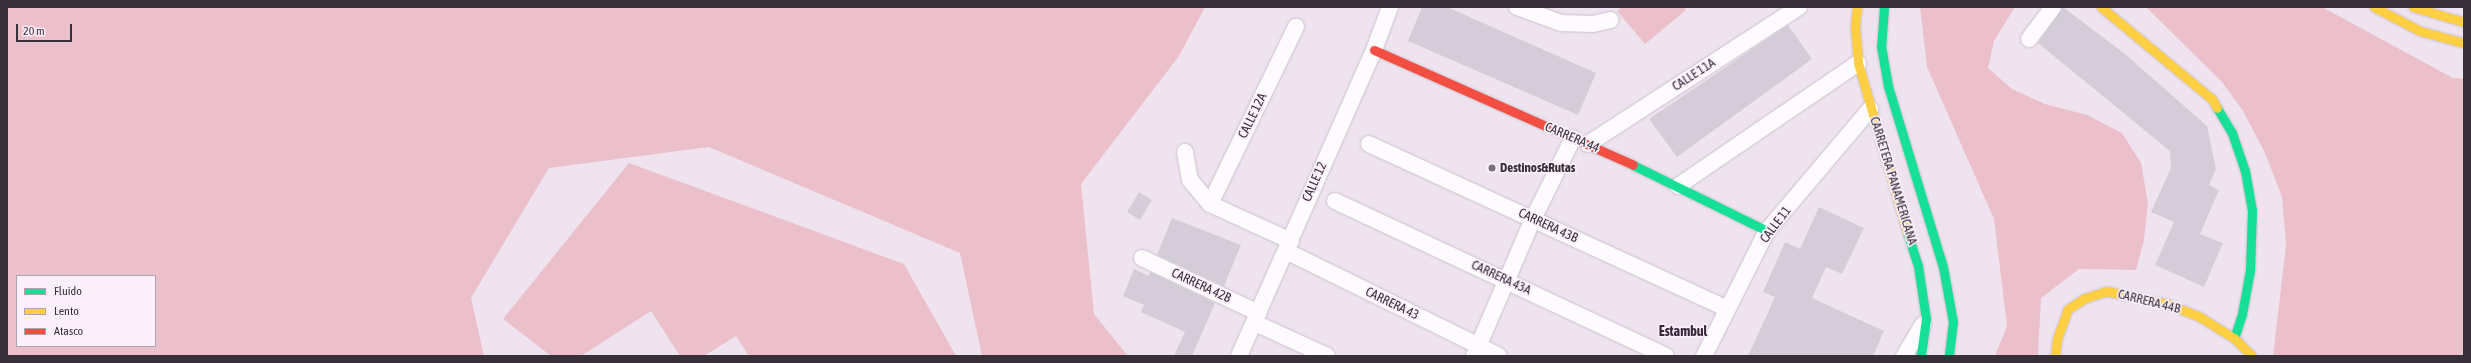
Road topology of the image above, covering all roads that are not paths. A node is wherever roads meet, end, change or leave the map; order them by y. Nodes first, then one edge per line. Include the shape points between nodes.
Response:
1 (1390, 7) edge
2 (1517, 7) edge
3 (1799, 7) edge
4 (1857, 7) edge
5 (1884, 7) edge
6 (2053, 7) edge
7 (2101, 7) edge
8 (2374, 7) edge
9 (2413, 7) edge
10 (1611, 20) dead end
11 (2464, 22) edge
12 (1296, 27) dead end
13 (2029, 39) dead end
14 (2464, 43) edge
15 (1374, 50) junction
16 (1858, 63) junction
17 (1870, 109) junction
18 (1573, 138) junction
19 (1369, 144) dead end
20 (1588, 144) junction
21 (1185, 152) dead end
22 (1678, 186) junction
23 (1335, 202) dead end
24 (1210, 204) junction
25 (1533, 219) junction
26 (1767, 231) junction
27 (1288, 246) junction
28 (1142, 258) dead end
29 (1507, 281) junction
30 (1727, 309) junction
31 (1257, 318) junction
32 (1926, 319) junction
33 (2234, 338) junction
34 (1476, 351) edge
35 (1239, 356) edge
36 (1327, 356) edge
37 (1499, 356) edge
38 (1666, 356) edge
39 (1704, 356) edge
40 (1904, 356) edge
41 (1921, 356) edge
42 (1949, 356) edge
43 (2055, 356) edge
44 (2252, 356) edge

1 - 15 street, CALLE 12
2 - 10 street via 1561,23 1593,24
3 - 20 street, CALLE 11A
4 - 16 main road, CARRETERA PANAMERICANA via 1855,27
5 - 42 main road, CARRETERA PANAMERICANA via 1881,46 1888,86 1943,268 1953,322
6 - 13 street
7 - 33 main road via 2212,99 2232,133 2245,171 2252,210 2250,270 2242,314
8 - 14 main road via 2420,31
9 - 11 main road
12 - 24 street, CALLE 12A
15 - 18 main road, CARRERA 44
15 - 27 street, CALLE 12
16 - 17 main road, CARRETERA PANAMERICANA
16 - 22 street
17 - 26 street, CALLE 11
17 - 32 main road, CARRETERA PANAMERICANA via 1918,266
18 - 20 main road, CARRERA 44
18 - 25 street
19 - 25 street, CARRERA 43B
20 - 22 main road, CARRERA 44
21 - 24 street via 1190,180
22 - 26 main road, CARRERA 44
23 - 29 street, CARRERA 43A
24 - 27 street, CARRERA 43
25 - 29 street
25 - 30 street, CARRERA 43B
26 - 30 street, CALLE 11
27 - 31 street, CALLE 12
27 - 34 street, CARRERA 43
28 - 31 street, CARRERA 42B
29 - 34 street
29 - 38 street, CARRERA 43A
30 - 39 street, CALLE 11
31 - 35 street, CALLE 12
31 - 36 street, CARRERA 42B
32 - 40 street
32 - 41 main road, CARRETERA PANAMERICANA
33 - 43 main road, CARRERA 44B via 2200,317 2168,304 2106,291 2085,298 2068,309 2057,339
33 - 44 main road, CARRERA 44B
34 - 37 street, CARRERA 43

